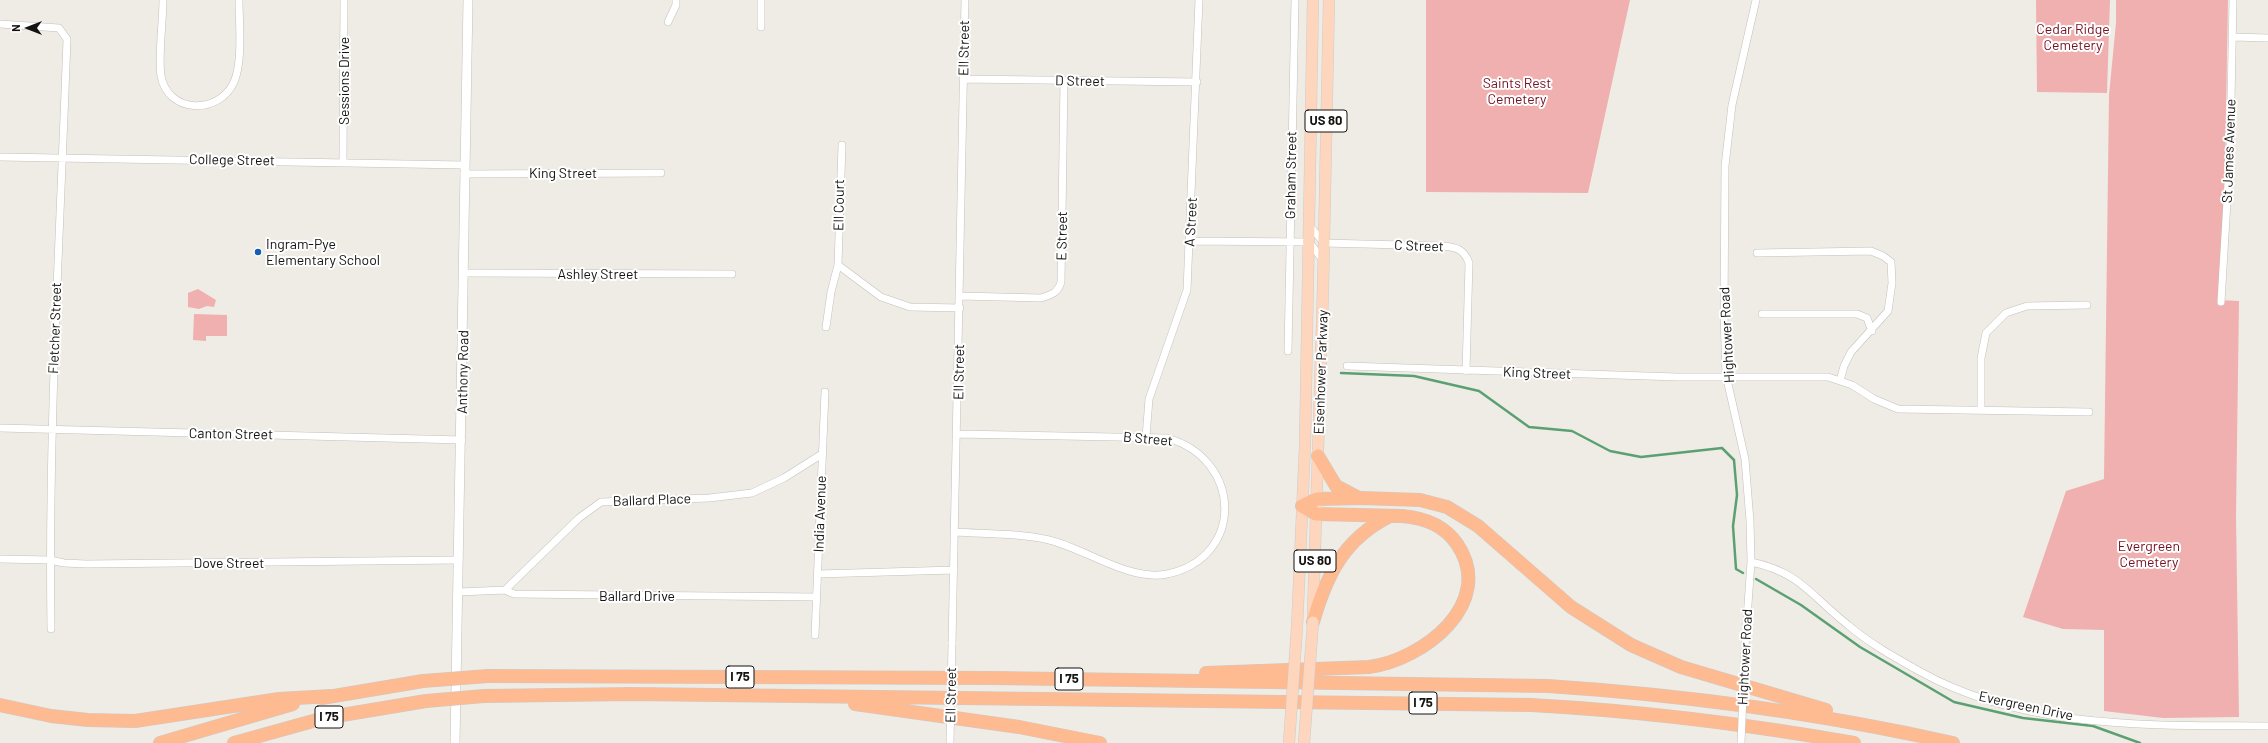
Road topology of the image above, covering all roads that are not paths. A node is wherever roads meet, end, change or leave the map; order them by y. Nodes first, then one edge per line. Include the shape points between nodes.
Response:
1 (163, 0) edge
2 (239, 0) edge
3 (344, 0) edge
4 (468, 0) edge
5 (676, 0) edge
6 (761, 0) edge
7 (965, 0) edge
8 (1199, 0) edge
9 (1295, 0) edge
10 (1313, 0) edge
11 (1329, 0) edge
12 (1756, 0) edge
13 (2233, 0) edge
14 (668, 22) dead end
15 (0, 24) edge
16 (761, 27) dead end
17 (2233, 37) junction
18 (2268, 38) edge
19 (963, 79) junction
20 (1064, 81) junction
21 (1196, 82) junction
22 (842, 145) dead end
23 (0, 157) edge
24 (62, 158) junction
25 (343, 162) junction
26 (464, 169) junction
27 (661, 173) dead end
28 (1309, 225) junction
29 (1190, 241) junction
30 (1290, 242) junction
31 (1309, 242) junction
32 (1324, 243) junction
33 (1757, 253) dead end
34 (1324, 261) junction
35 (838, 265) junction
36 (465, 274) junction
37 (732, 274) dead end
38 (960, 296) junction
39 (2222, 302) dead end
40 (2087, 305) dead end
41 (960, 308) junction
42 (1762, 314) dead end
43 (826, 327) dead end
44 (1872, 331) junction
45 (1288, 351) dead end
46 (1347, 366) dead end
47 (1466, 371) junction
48 (1726, 375) junction
49 (1840, 381) junction
50 (825, 392) dead end
51 (1981, 410) junction
52 (2089, 412) dead end
53 (0, 428) edge
54 (52, 429) junction
55 (958, 434) junction
56 (1146, 437) junction
57 (462, 440) junction
58 (822, 454) junction
59 (1318, 456) junction
60 (1361, 498) junction
61 (1317, 500) junction
62 (1302, 506) junction
63 (1316, 514) junction
64 (1392, 515) junction
65 (955, 532) junction
66 (0, 559) edge
67 (50, 560) junction
68 (459, 560) junction
69 (1751, 562) junction
70 (954, 570) junction
71 (818, 574) junction
72 (505, 590) junction
73 (459, 592) junction
74 (816, 597) junction
75 (1313, 622) junction
76 (51, 629) dead end
77 (815, 635) dead end
78 (1145, 680) junction
79 (331, 696) junction
80 (808, 697) junction
81 (0, 705) edge
82 (295, 725) junction
83 (2268, 726) edge
84 (1894, 730) junction
85 (160, 743) edge
86 (234, 743) edge
87 (252, 743) edge
88 (456, 743) edge
89 (950, 743) edge
90 (1100, 743) edge
91 (1289, 743) edge
92 (1304, 743) edge
93 (1741, 743) edge
94 (1854, 743) edge
95 (1953, 743) edge

1 - 2 street via 161,76 173,97 183,104 201,106 219,99 229,91 234,80 237,65
3 - 25 street, Sessions Drive
4 - 26 street, Anthony Road
5 - 14 street
6 - 16 street
7 - 19 street, Ell Street
8 - 21 street, A Street
9 - 30 street, Graham Street
10 - 28 main road, Eisenhower Parkway / US 80
11 - 32 main road, Eisenhower Parkway / US 80
12 - 48 street, Hightower Road via 1727,132 1724,222
13 - 17 street, St James Avenue
15 - 24 street, Fletcher Street via 62,29 67,39
17 - 18 street
17 - 39 street, St James Avenue
19 - 20 street, D Street
19 - 38 street, Ell Street
20 - 21 street, D Street
20 - 38 street, E Street via 1060,288 1052,295 1041,298
21 - 29 street, A Street
22 - 35 street, Ell Court
23 - 24 street, College Street
24 - 25 street, College Street
24 - 54 street, Fletcher Street
25 - 26 street, College Street
26 - 27 street, King Street
26 - 36 street, Anthony Road
28 - 31 main road, Eisenhower Parkway / US 80
28 - 32 street
29 - 30 street
29 - 56 street, A Street via 1187,290 1148,404
30 - 31 street
30 - 45 street, Graham Street
31 - 34 street
31 - 62 main road, Eisenhower Parkway / US 80
32 - 34 main road, Eisenhower Parkway / US 80
32 - 47 street, C Street via 1442,246 1462,251 1469,264
33 - 44 street via 1871,251 1884,256 1891,262 1892,283 1888,311
34 - 59 main road, Eisenhower Parkway / US 80
35 - 41 street via 888,300 910,307
35 - 43 street, Ell Court
36 - 37 street, Ashley Street
36 - 57 street, Anthony Road
38 - 41 street, Ell Street
40 - 51 street via 2027,306 2006,313 1986,333 1980,358
41 - 55 street, Ell Street
42 - 44 street via 1857,314 1867,318
44 - 49 street via 1851,352
46 - 47 street, King Street
47 - 48 street, King Street via 1677,377
48 - 49 street, King Street via 1828,376
48 - 69 street, Hightower Road via 1745,459
49 - 51 street, King Street via 1898,409
50 - 58 street, India Avenue
51 - 52 street, King Street
53 - 54 street, Canton Street
54 - 57 street, Canton Street
54 - 67 street, Fletcher Street
55 - 56 street, B Street
55 - 65 street, Ell Street
56 - 65 street, B Street via 1167,438 1180,442 1204,457 1222,484 1223,522 1210,548 1193,565 1156,575 1123,568 1082,551 1035,537
57 - 68 street, Anthony Road
58 - 71 street, India Avenue
58 - 72 street, Ballard Place via 784,478 752,493 709,498 601,502 579,518
59 - 60 highway via 1336,486
59 - 61 main road, Eisenhower Parkway / US 80
60 - 61 highway
60 - 84 highway via 1420,500 1459,512 1558,597 1584,616 1631,645 1661,659
61 - 62 highway
61 - 63 main road, Eisenhower Parkway / US 80
62 - 63 highway
62 - 91 main road, Eisenhower Parkway / US 80, bridge
63 - 64 highway
63 - 75 main road, Eisenhower Parkway / US 80
64 - 75 highway via 1363,532 1344,552 1326,584
64 - 78 highway via 1415,517 1435,524 1454,539 1465,560 1468,585 1461,608 1440,634 1424,647 1403,659 1369,667 1234,671
65 - 70 street, Ell Street
66 - 67 street, Dove Street
67 - 68 street, Dove Street via 86,564
67 - 76 street, Fletcher Street
68 - 73 street, Anthony Road
69 - 83 street, Evergreen Drive via 1778,569 1793,577 1847,624 1915,669 1994,702 2127,725
69 - 93 street, Hightower Road, bridge
70 - 71 street
70 - 89 street, Ell Street, bridge
71 - 74 street, India Avenue
72 - 73 street, Ballard Drive
72 - 74 street, Ballard Drive via 514,594
73 - 88 street, Anthony Road
74 - 77 street, India Avenue
75 - 92 main road, Eisenhower Parkway / US 80, bridge
78 - 79 highway, I 75, bridge via 488,676 423,681
78 - 84 highway, I 75 via 1548,686 1640,692 1805,713
79 - 81 highway via 271,700 135,720 88,720 51,716
79 - 85 highway, I 75 via 283,706
80 - 82 highway, I 75, bridge via 548,694 484,696 426,701
80 - 90 highway via 1019,727
80 - 94 highway, I 75 via 1531,705 1718,721
82 - 86 highway, I 75
82 - 87 highway
84 - 95 highway, I 75

